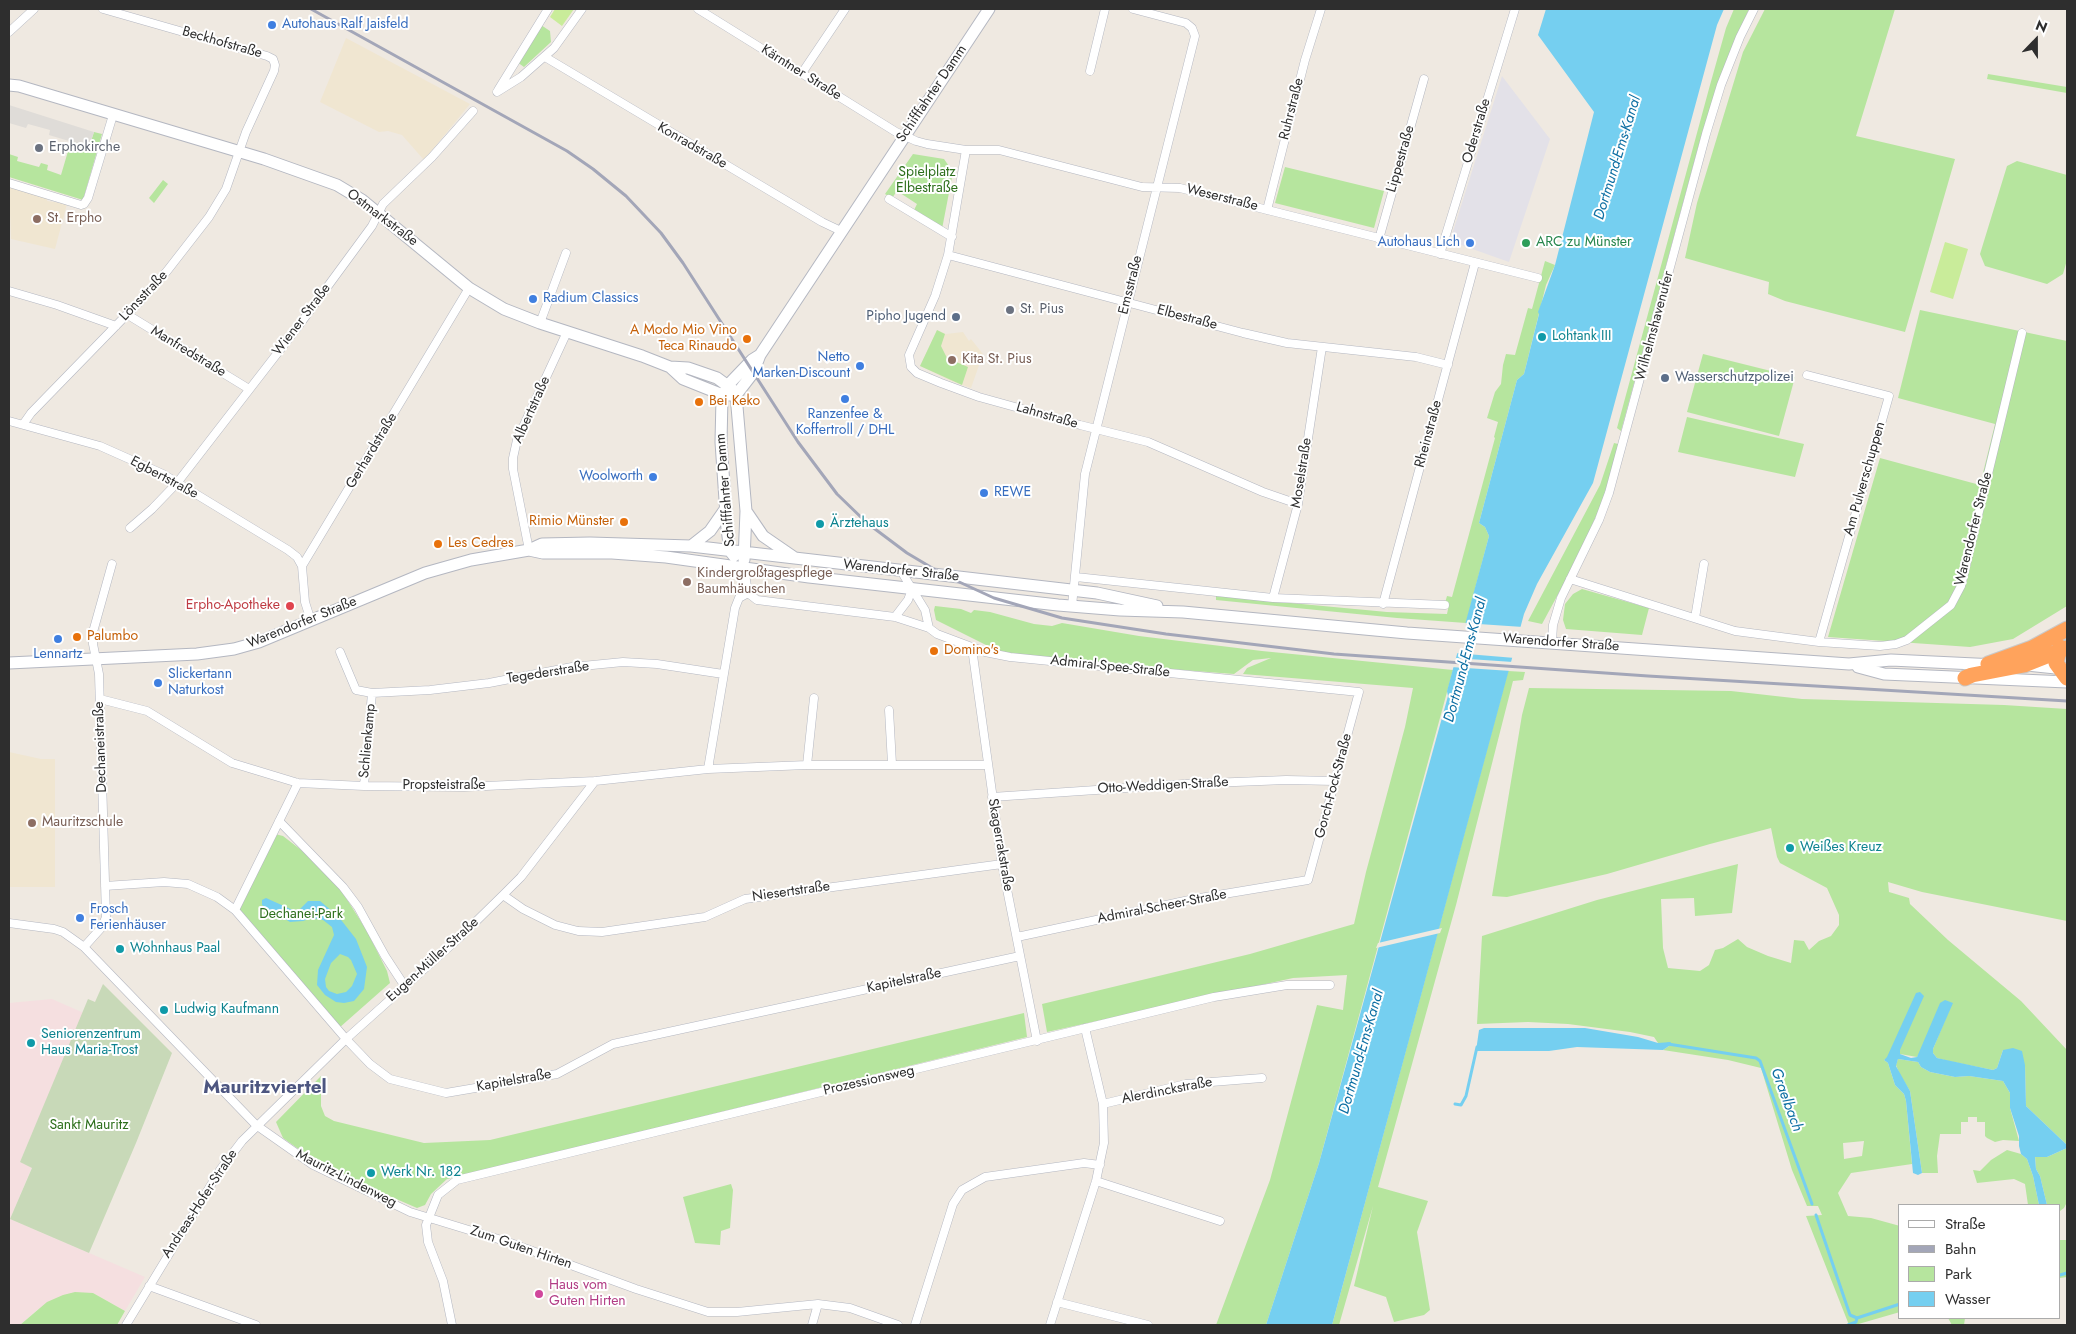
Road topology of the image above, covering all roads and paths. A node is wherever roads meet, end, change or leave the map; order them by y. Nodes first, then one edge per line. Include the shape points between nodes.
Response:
1 (34, 9) edge
2 (103, 9) edge
3 (548, 9) edge
4 (582, 9) edge
5 (698, 9) edge
6 (714, 9) edge
7 (845, 9) edge
8 (989, 9) edge
9 (1105, 9) edge
10 (1133, 9) edge
11 (1321, 9) edge
12 (1513, 9) edge
13 (1754, 9) edge
14 (710, 16) junction
15 (9, 32) edge
16 (545, 57) junction
17 (1090, 71) dead end
18 (802, 73) junction
19 (1424, 79) dead end
20 (12, 84) edge
21 (473, 111) dead end
22 (113, 115) junction
23 (904, 137) junction
24 (966, 150) junction
25 (239, 151) junction
26 (9, 183) edge
27 (1156, 188) junction
28 (890, 199) dead end
29 (1267, 210) junction
30 (379, 213) junction
31 (841, 231) junction
32 (952, 237) junction
33 (1379, 239) junction
34 (566, 253) dead end
35 (1440, 254) junction
36 (948, 255) junction
37 (1475, 263) junction
38 (1538, 278) dead end
39 (469, 288) junction
40 (9, 291) edge
41 (1127, 301) junction
42 (128, 315) junction
43 (540, 323) junction
44 (116, 326) junction
45 (568, 332) junction
46 (2022, 333) dead end
47 (1322, 347) junction
48 (760, 355) junction
49 (1448, 365) junction
50 (1807, 375) dead end
51 (249, 389) junction
52 (726, 390) junction
53 (736, 395) junction
54 (9, 421) edge
55 (24, 423) junction
56 (1095, 429) junction
57 (177, 483) junction
58 (1298, 504) junction
59 (726, 508) junction
60 (746, 511) junction
61 (130, 528) dead end
62 (691, 546) junction
63 (529, 550) junction
64 (730, 551) junction
65 (743, 553) junction
66 (796, 559) junction
67 (112, 564) dead end
68 (1704, 564) dead end
69 (302, 566) junction
70 (744, 567) junction
71 (901, 571) junction
72 (1076, 577) junction
73 (1570, 579) junction
74 (912, 589) junction
75 (1074, 590) junction
76 (748, 593) junction
77 (1273, 598) junction
78 (1383, 604) junction
79 (1445, 605) dead end
80 (1072, 606) junction
81 (1184, 612) junction
82 (895, 617) junction
83 (1695, 618) junction
84 (311, 621) junction
85 (929, 628) junction
86 (2066, 630) edge
87 (1552, 642) junction
88 (1819, 642) junction
89 (972, 648) junction
90 (340, 652) dead end
91 (97, 659) junction
92 (9, 663) edge
93 (1849, 664) junction
94 (1986, 665) junction
95 (2024, 665) junction
96 (2064, 666) edge
97 (723, 674) junction
98 (1965, 678) junction
99 (1359, 692) joint
100 (372, 693) junction
101 (814, 698) dead end
102 (100, 699) junction
103 (889, 710) dead end
104 (892, 764) junction
105 (987, 765) junction
106 (807, 766) junction
107 (708, 769) junction
108 (595, 781) junction
109 (1335, 781) junction
110 (298, 783) junction
111 (364, 786) junction
112 (992, 797) junction
113 (279, 821) junction
114 (1002, 864) junction
115 (1308, 880) joint
116 (105, 886) junction
117 (503, 895) junction
118 (235, 910) junction
119 (9, 923) edge
120 (1017, 938) junction
121 (84, 947) junction
122 (1020, 956) junction
123 (1330, 985) dead end
124 (404, 986) junction
125 (1085, 1028) junction
126 (346, 1040) junction
127 (1037, 1041) junction
128 (1262, 1078) dead end
129 (1103, 1104) junction
130 (256, 1125) junction
131 (1100, 1165) junction
132 (1096, 1181) junction
133 (428, 1217) junction
134 (1220, 1221) dead end
135 (149, 1286) junction
136 (1057, 1302) junction
137 (818, 1304) junction
138 (126, 1325) edge
139 (256, 1325) edge
140 (452, 1325) edge
141 (812, 1325) edge
142 (898, 1325) edge
143 (915, 1325) edge
144 (1050, 1325) edge
145 (1148, 1325) edge

1 - 15 street
2 - 25 street, Beckhofstraße via 273,59 274,71
3 - 16 street via 497,92
4 - 16 street
5 - 14 street, Kärntner Straße
6 - 14 street
7 - 18 street
8 - 23 main road, Schifffahrter Damm
9 - 17 street
10 - 27 street, Emsstraße via 1186,23 1194,36
11 - 29 street, Ruhrstraße
12 - 35 street, Oderstraße
13 - 73 street, Wilhelmshavenufer via 1721,85 1706,134 1610,493
14 - 18 street, Kärntner Straße
16 - 31 street, Konradstraße
18 - 23 street, Kärntner Straße
19 - 33 street, Lippestraße
20 - 22 main road, Ostmarkstraße
21 - 30 street, Wiener Straße via 389,198
22 - 25 main road, Ostmarkstraße
22 - 26 street via 84,204
23 - 24 street, Weserstraße
23 - 31 main road, Schifffahrter Damm
24 - 27 street, Weserstraße via 998,150 1124,183
24 - 32 street
25 - 30 main road, Ostmarkstraße via 337,185
25 - 42 street, Lönsstraße via 226,188 209,217 168,271
27 - 29 street, Weserstraße via 1180,188
27 - 41 street, Emsstraße
28 - 32 street
29 - 33 street, Weserstraße
30 - 39 main road, Ostmarkstraße
30 - 51 street, Wiener Straße
31 - 48 main road, Schifffahrter Damm
32 - 36 street
33 - 35 street, Weserstraße
34 - 43 street
35 - 37 street, Weserstraße
36 - 41 street, Elbestraße
36 - 56 street, Lahnstraße via 909,355 911,367 958,390
37 - 38 street, Weserstraße
37 - 49 street, Rheinstraße
39 - 43 main road, Ostmarkstraße via 504,309
39 - 69 street, Gerhardstraße
40 - 44 street via 57,304
41 - 47 street, Elbestraße via 1243,333
41 - 56 street, Emsstraße
42 - 44 street, Lönsstraße
42 - 51 street, Manfredstraße
43 - 45 main road, Ostmarkstraße
44 - 55 street, Lönsstraße
45 - 52 main road, Ostmarkstraße via 670,367 683,379
45 - 63 street, Albertstraße via 521,432 513,458
46 - 88 street, Warendorfer Straße via 1961,586 1951,605 1907,640 1896,644
47 - 49 street, Elbestraße via 1416,357
47 - 58 street, Moselstraße
48 - 52 main road, Schifffahrter Damm
48 - 53 main road, Schifffahrter Damm via 753,373
49 - 78 street, Rheinstraße
50 - 88 street, Am Pulverschuppen via 1889,396
51 - 57 street, Wiener Straße
52 - 53 main road, Ostmarkstraße
52 - 59 main road, Schifffahrter Damm via 721,442
53 - 60 main road, Schifffahrter Damm
54 - 55 street, Egbertstraße
55 - 57 street, Egbertstraße via 100,446
56 - 58 street, Lahnstraße via 1148,442
56 - 72 street, Emsstraße via 1085,474
57 - 61 street, Wiener Straße
57 - 69 street, Egbertstraße via 288,550
58 - 77 street, Moselstraße
59 - 62 main road via 710,531
59 - 64 main road, Schifffahrter Damm
60 - 65 main road, Schifffahrter Damm
60 - 66 main road via 763,536
62 - 63 main road, Warendorfer Straße via 581,543 542,544
62 - 64 main road, Warendorfer Straße
63 - 70 main road, Warendorfer Straße via 666,557
63 - 84 main road, Warendorfer Straße via 471,560 425,573
64 - 65 main road, Warendorfer Straße
64 - 70 main road, Schifffahrter Damm
65 - 66 main road, Warendorfer Straße
65 - 70 main road, Schifffahrter Damm
66 - 71 main road, Warendorfer Straße
67 - 91 street via 93,632
68 - 83 street
69 - 84 street via 305,602
70 - 74 main road, Warendorfer Straße
70 - 76 street
71 - 74 street
71 - 75 main road, Warendorfer Straße
72 - 75 street, Emsstraße
72 - 77 street
73 - 83 street, Warendorfer Straße
73 - 87 street, Wilhelmshavenufer via 1553,625
74 - 80 main road, Warendorfer Straße
74 - 82 street, Warendorfer Straße
74 - 85 street via 925,610
75 - 80 street, Emsstraße
75 - 81 main road, Warendorfer Straße
76 - 82 street via 757,600
76 - 97 street via 739,598 735,608
77 - 78 street
78 - 79 street
80 - 81 main road, Warendorfer Straße
81 - 87 main road, Warendorfer Straße
82 - 85 street
83 - 88 street, Warendorfer Straße via 1735,631
84 - 91 main road, Warendorfer Straße via 259,642 220,652
85 - 89 street, Admiral-Spee-Straße
86 - 94 highway via 2032,648
86 - 96 highway
87 - 93 main road, Warendorfer Straße
89 - 99 street, Admiral-Spee-Straße via 1010,657
89 - 105 street, Skagerrakstraße
90 - 100 street, Schlienkamp via 356,690
91 - 92 main road, Warendorfer Straße
91 - 102 street, Dechaneistraße
93 - 94 main road, Warendorfer Straße via 1891,660
93 - 98 main road, Warendorfer Straße via 1884,674
94 - 95 main road, Warendorfer Straße
95 - 96 highway
95 - 98 highway
96 - 98 main road, Warendorfer Straße
97 - 100 street, Tegederstraße via 623,662 572,667 489,683
97 - 107 street
99 - 109 street, Gorch-Fock-Straße
100 - 111 street, Schlienkamp
101 - 106 street
102 - 110 street, Propsteistraße via 147,711 232,763
102 - 116 street, Dechaneistraße
103 - 104 street
104 - 105 street, Propsteistraße
104 - 106 street, Propsteistraße
105 - 112 street, Skagerrakstraße
106 - 107 street, Propsteistraße
107 - 108 street, Propsteistraße
108 - 111 street, Propsteistraße via 464,787
108 - 117 street, Eugen-Müller-Straße
109 - 112 street, Otto-Weddigen-Straße via 1194,784
109 - 115 street, Gorch-Fock-Straße
110 - 111 street, Propsteistraße
110 - 113 street
112 - 114 street, Skagerrakstraße
113 - 118 street
113 - 124 street via 343,887
114 - 117 street, Niesertstraße via 745,898 705,917 602,932 578,931 555,925 523,910
114 - 120 street, Skagerrakstraße
115 - 120 street, Admiral-Scheer-Straße via 1194,899
116 - 118 street, Kapitelstraße via 164,882 188,884 217,897
116 - 121 street, Dechaneistraße via 106,917 102,927
117 - 124 street, Eugen-Müller-Straße
118 - 126 street, Kapitelstraße
119 - 121 street, Mauritz-Lindenweg via 54,929
120 - 122 street, Skagerrakstraße
121 - 130 street, Mauritz-Lindenweg
122 - 126 street, Kapitelstraße via 613,1044 557,1074 446,1093 390,1079
122 - 127 street, Skagerrakstraße
123 - 125 street, Prozessionsweg via 1287,985 1222,996
124 - 126 street, Eugen-Müller-Straße
125 - 127 street, Prozessionsweg
125 - 129 street, Alerdinckstraße
126 - 130 street, Eugen-Müller-Straße
127 - 133 street, Prozessionsweg via 457,1180 438,1195
128 - 129 street, Alerdinckstraße via 1186,1084
129 - 131 street, Alerdinckstraße via 1104,1143
130 - 133 street, Mauritz-Lindenweg via 313,1165 410,1212
130 - 135 street, Andreas-Hofer-Straße via 220,1170
131 - 132 street, Alerdinckstraße
131 - 143 street via 1084,1163 985,1178 962,1190 953,1204
132 - 134 street
132 - 136 street, Alerdinckstraße
133 - 137 street, Zum Guten Hirten via 708,1312
133 - 140 street via 426,1232 443,1281
135 - 138 street, Andreas-Hofer-Straße
135 - 139 street
136 - 144 street, Alerdinckstraße
136 - 145 street
137 - 141 street
137 - 142 street, Zum Guten Hirten via 850,1308

